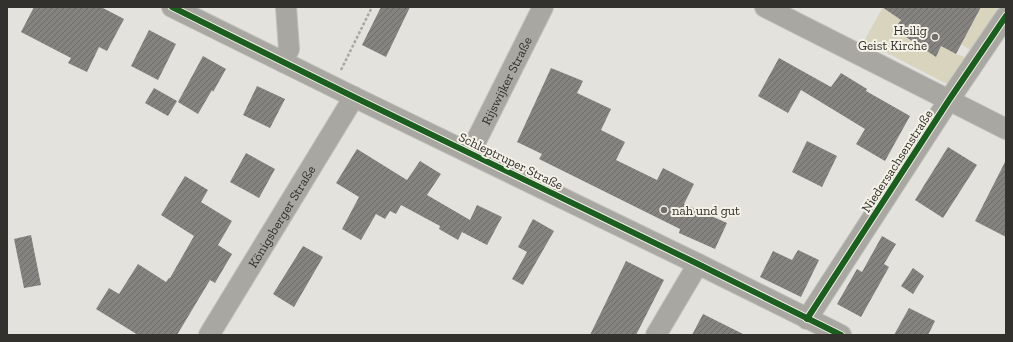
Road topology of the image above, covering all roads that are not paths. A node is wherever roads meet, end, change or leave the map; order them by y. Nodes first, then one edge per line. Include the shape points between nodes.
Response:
1 (172, 7) edge
2 (286, 7) edge
3 (543, 7) edge
4 (765, 7) edge
5 (1006, 16) edge
6 (284, 62) junction
7 (354, 97) junction
8 (949, 100) junction
9 (1006, 129) edge
10 (470, 153) junction
11 (698, 264) junction
12 (808, 319) junction
13 (208, 335) edge
14 (656, 335) edge
15 (841, 335) edge

1 - 6 street, Schleptruper Straße
2 - 6 street via 289,49
3 - 10 street, Rijswijker Straße
4 - 8 street
5 - 8 street, Niedersachsenstraße
6 - 7 street, Schleptruper Straße
7 - 10 street, Schleptruper Straße
7 - 13 street, Königsberger Straße
8 - 9 street
8 - 12 street, Niedersachsenstraße
10 - 11 street, Schleptruper Straße
11 - 12 street, Schleptruper Straße
11 - 14 street
12 - 15 street, Schleptruper Straße

